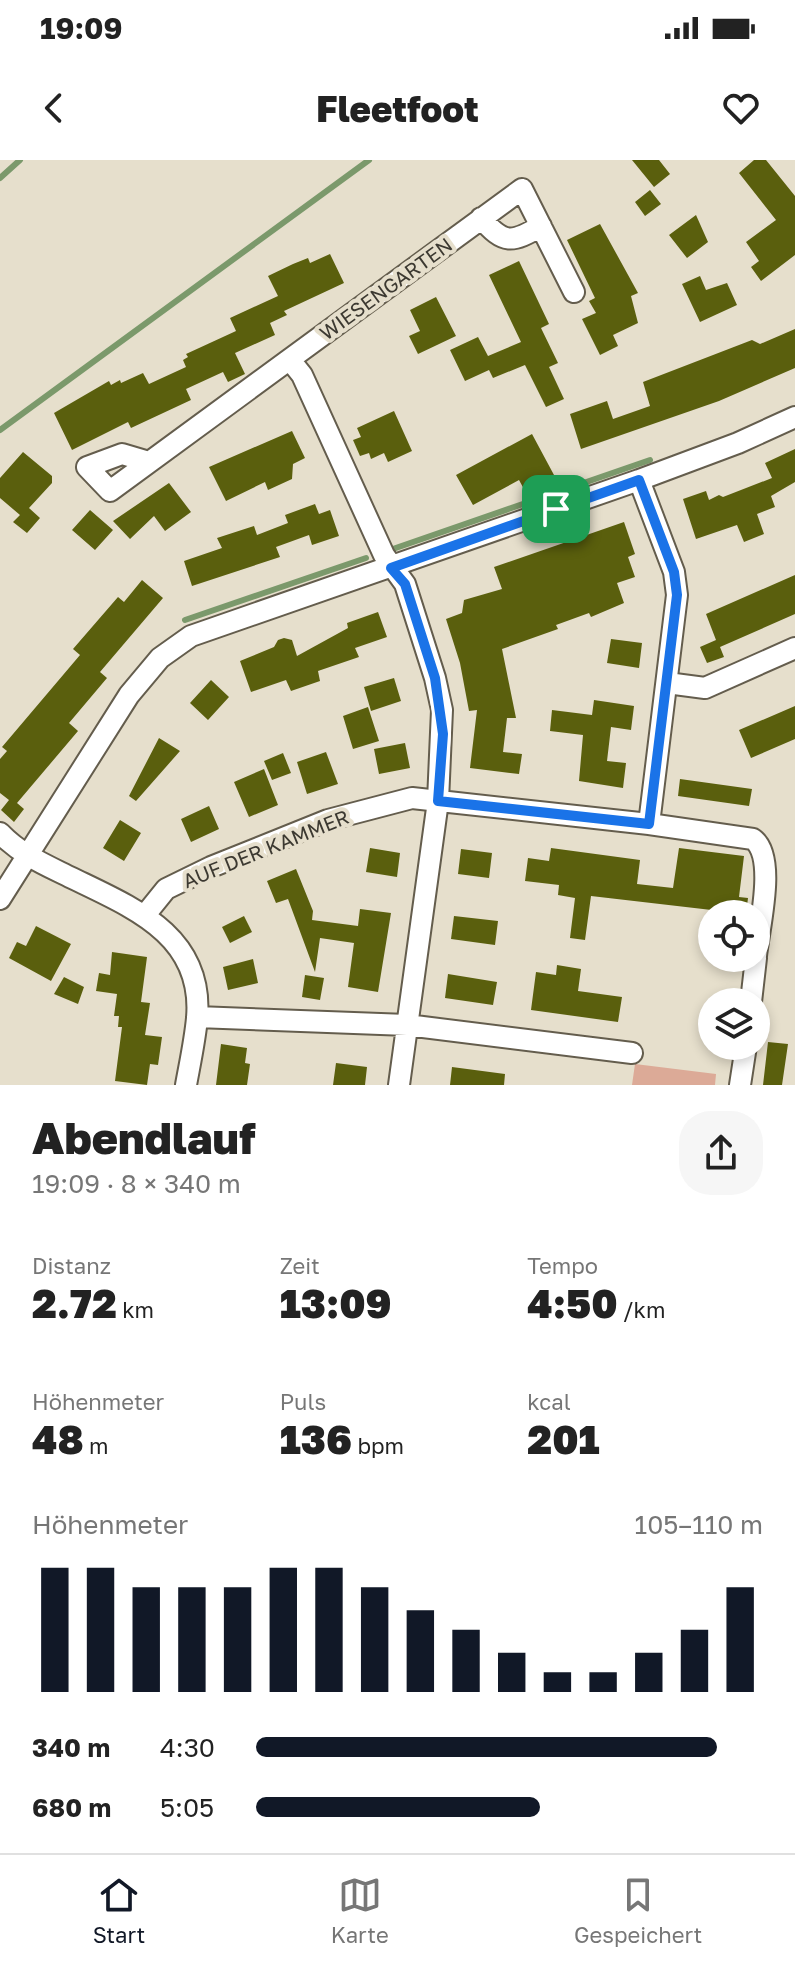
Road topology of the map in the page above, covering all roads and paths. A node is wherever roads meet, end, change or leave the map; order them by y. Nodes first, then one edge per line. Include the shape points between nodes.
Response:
1 (481, 218) junction
2 (541, 226) junction
3 (574, 292) dead end
4 (290, 360) junction
5 (795, 417) edge
6 (149, 462) dead end
7 (639, 480) junction
8 (391, 568) junction
9 (795, 648) edge
10 (667, 683) junction
11 (438, 801) junction
12 (649, 824) junction
13 (0, 833) edge
14 (27, 856) junction
15 (0, 899) edge
16 (762, 900) edge
17 (145, 915) junction
18 (197, 1017) junction
19 (407, 1025) junction
20 (632, 1053) dead end
21 (744, 1060) edge
22 (186, 1085) edge
23 (399, 1085) edge
24 (740, 1085) edge

1 - 2 street via 507,240
1 - 2 street, WIESENGARTEN via 522,189
1 - 4 street, WIESENGARTEN
2 - 3 street, WIESENGARTEN
4 - 6 street, WIESENGARTEN
4 - 8 street via 302,375
5 - 7 street
7 - 8 street
7 - 10 street via 674,572 677,595
8 - 11 street via 405,584 435,678 443,734
8 - 14 street via 191,636 160,658 129,695
9 - 10 street via 705,688
10 - 12 street
11 - 12 street, AUF DER KAMMER
11 - 17 street, AUF DER KAMMER via 412,798 328,820 166,889
11 - 19 street
12 - 16 street, AUF DER KAMMER via 742,836 761,845 766,868
13 - 14 street
14 - 15 street
14 - 17 street
17 - 18 street via 178,946 190,966
18 - 19 street
18 - 22 street
19 - 20 street
19 - 23 street
21 - 24 street

